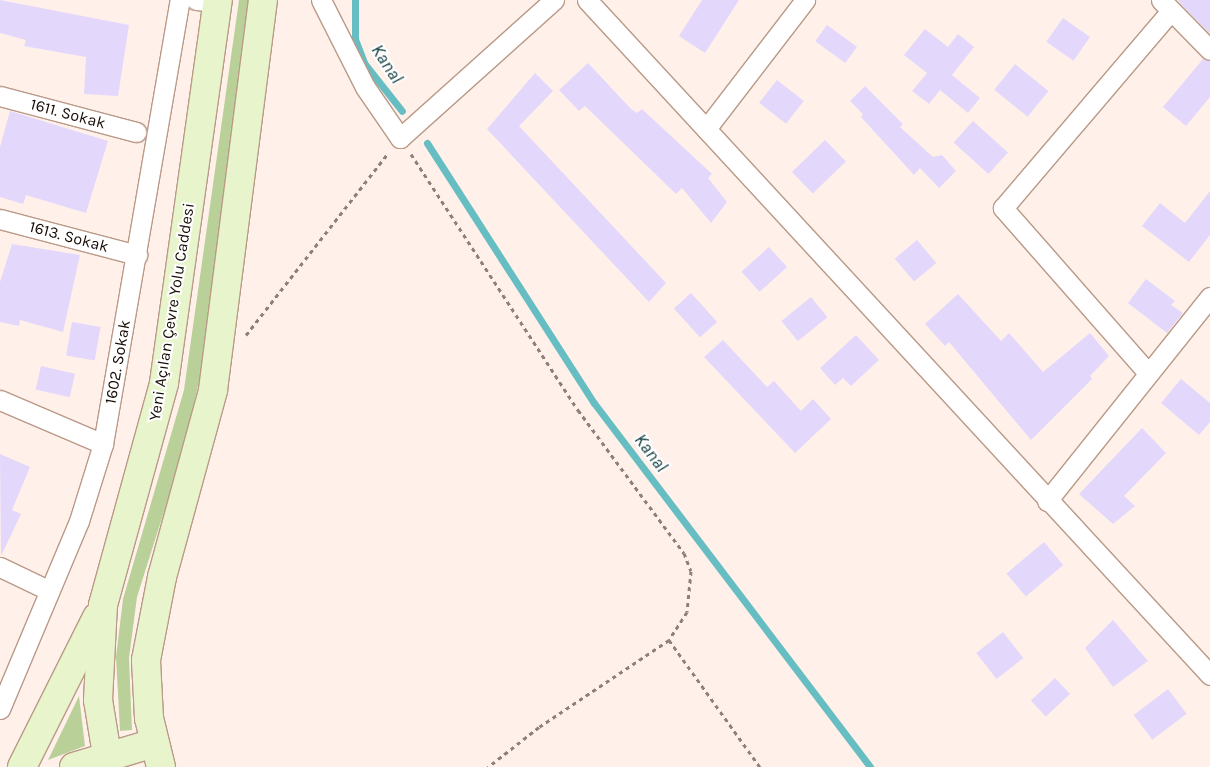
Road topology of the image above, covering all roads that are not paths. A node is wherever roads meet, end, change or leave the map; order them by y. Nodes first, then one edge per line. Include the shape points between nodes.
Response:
1 (180, 0) edge
2 (263, 0) edge
3 (321, 0) edge
4 (554, 0) edge
5 (588, 0) edge
6 (804, 0) edge
7 (211, 1) edge
8 (1165, 6) edge
9 (1210, 50) edge
10 (0, 96) edge
11 (706, 129) junction
12 (136, 132) dead end
13 (0, 219) edge
14 (137, 255) junction
15 (1210, 297) edge
16 (1148, 373) junction
17 (0, 400) edge
18 (103, 444) junction
19 (1047, 501) junction
20 (0, 566) edge
21 (50, 591) junction
22 (103, 605) junction
23 (1210, 675) edge
24 (0, 709) edge
25 (158, 755) edge
26 (108, 761) edge
27 (22, 767) edge
28 (74, 767) edge

1 - 14 street, 1602. Sokak
2 - 25 main road via 206,425 151,624 146,692
3 - 4 street via 365,87 400,138
5 - 11 street
6 - 11 street
7 - 22 main road, Yeni Açılan Çevre Yolu Caddesi via 164,383
8 - 9 street
8 - 16 street via 1003,208
10 - 12 street, 1611. Sokak
11 - 19 street
13 - 14 street, 1613. Sokak
14 - 18 street, 1602. Sokak
15 - 16 street
16 - 19 street
17 - 18 street
18 - 21 street, 1602. Sokak via 79,521
19 - 23 street
20 - 21 street
21 - 24 street, 1602. Sokak
22 - 26 main road, Yeni Açılan Çevre Yolu Caddesi via 98,700
22 - 27 main road
25 - 26 main road
26 - 28 main road

